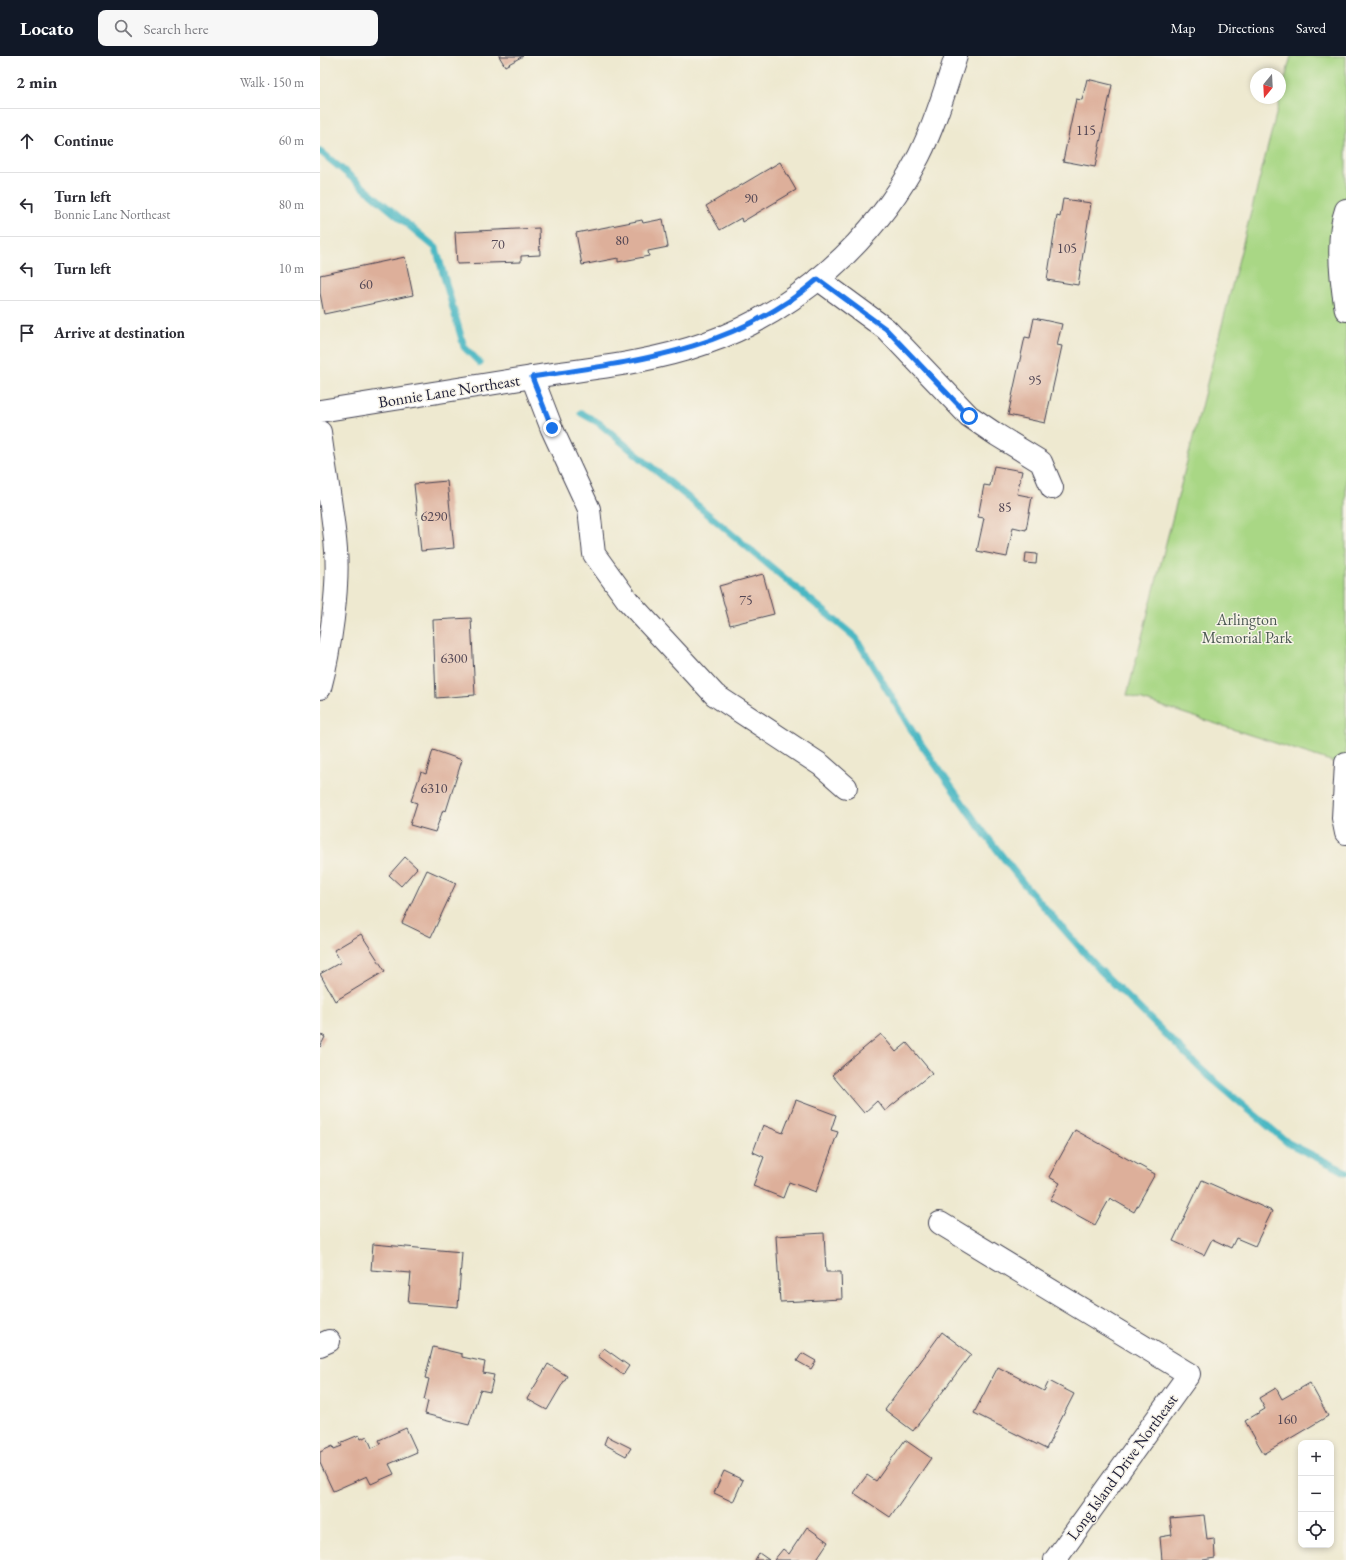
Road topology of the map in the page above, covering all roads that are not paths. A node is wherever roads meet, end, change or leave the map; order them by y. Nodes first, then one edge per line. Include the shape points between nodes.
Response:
1 (956, 56) edge
2 (1346, 210) edge
3 (818, 279) junction
4 (1346, 310) edge
5 (532, 377) junction
6 (320, 411) edge
7 (320, 432) edge
8 (1052, 488) dead end
9 (320, 688) edge
10 (1346, 763) edge
11 (846, 787) dead end
12 (1346, 833) edge
13 (940, 1223) dead end
14 (1055, 1560) edge

1 - 3 street, Bonnie Lane Northeast via 940,106 919,156 891,202 852,249
2 - 4 street via 1342,233 1342,285
3 - 5 street, Bonnie Lane Northeast via 756,321 707,343 642,360
3 - 8 street via 886,329 969,416 1041,462
5 - 6 street, Bonnie Lane Northeast
5 - 11 street via 589,509 594,554 628,601 716,695 821,765
7 - 9 street via 336,551 335,598 325,671
10 - 12 street via 1343,818
13 - 14 street, Long Island Drive Northeast via 1189,1374

